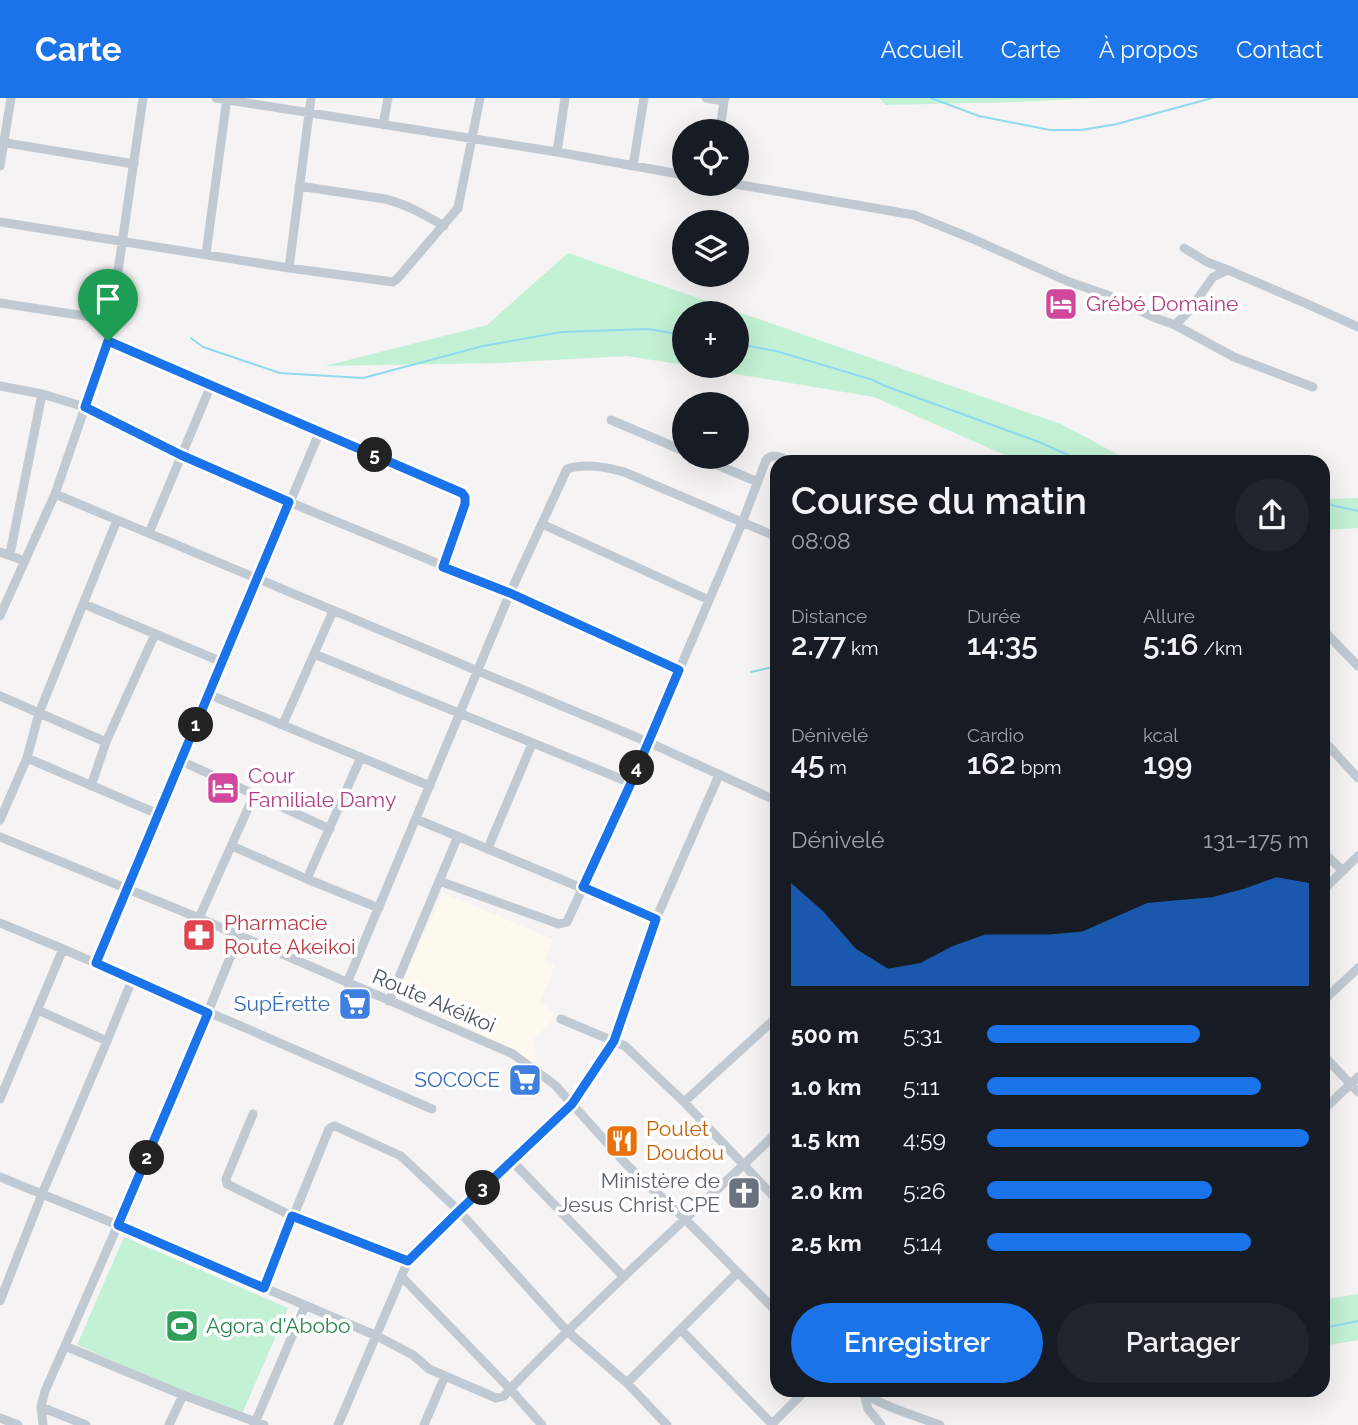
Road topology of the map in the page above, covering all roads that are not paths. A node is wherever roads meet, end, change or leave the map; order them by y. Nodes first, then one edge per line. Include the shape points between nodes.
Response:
1 (11, 98) edge
2 (143, 98) edge
3 (223, 98) edge
4 (311, 98) edge
5 (388, 98) edge
6 (480, 98) edge
7 (565, 98) edge
8 (644, 98) edge
9 (706, 98) edge
10 (725, 99) edge
11 (308, 113) junction
12 (722, 119) edge
13 (383, 125) junction
14 (473, 139) junction
15 (2, 142) edge
16 (557, 152) junction
17 (134, 164) junction
18 (0, 166) edge
19 (634, 166) junction
20 (672, 173) edge
21 (299, 186) junction
22 (749, 186) edge
23 (0, 222) edge
24 (444, 226) junction
25 (123, 241) junction
26 (1184, 247) dead end
27 (206, 254) junction
28 (289, 268) junction
29 (1227, 270) junction
30 (0, 303) edge
31 (111, 320) junction
32 (1175, 325) junction
33 (1358, 327) edge
34 (108, 341) junction
35 (211, 385) junction
36 (0, 386) edge
37 (1313, 387) dead end
38 (42, 394) junction
39 (85, 407) junction
40 (611, 420) dead end
41 (320, 431) junction
42 (672, 446) edge
43 (181, 455) junction
44 (770, 456) edge
45 (727, 469) edge
46 (758, 482) junction
47 (55, 494) junction
48 (289, 502) junction
49 (117, 520) junction
50 (742, 523) junction
51 (542, 524) junction
52 (149, 533) junction
53 (770, 534) edge
54 (5, 553) edge
55 (25, 561) junction
56 (443, 567) junction
57 (258, 580) junction
58 (510, 593) junction
59 (709, 600) junction
60 (84, 604) junction
61 (333, 611) junction
62 (0, 617) edge
63 (155, 634) junction
64 (1330, 637) edge
65 (314, 654) junction
66 (222, 662) junction
67 (1358, 666) edge
68 (679, 670) junction
69 (478, 671) junction
70 (208, 694) junction
71 (0, 696) edge
72 (40, 713) junction
73 (460, 715) junction
74 (283, 724) junction
75 (648, 741) junction
76 (106, 742) junction
77 (532, 744) junction
78 (1330, 748) edge
79 (361, 757) junction
80 (27, 758) junction
81 (181, 761) junction
82 (719, 775) junction
83 (1358, 778) edge
84 (631, 783) junction
85 (91, 786) junction
86 (430, 786) junction
87 (254, 795) junction
88 (770, 798) edge
89 (158, 814) junction
90 (416, 819) junction
91 (0, 820) edge
92 (330, 829) junction
93 (458, 836) junction
94 (0, 837) edge
95 (232, 846) junction
96 (488, 848) junction
97 (1358, 856) edge
98 (1330, 859) edge
99 (1343, 871) junction
100 (307, 879) junction
101 (439, 881) junction
102 (1330, 883) edge
103 (583, 887) junction
104 (127, 888) junction
105 (379, 908) junction
106 (199, 918) junction
107 (656, 919) junction
108 (0, 923) edge
109 (239, 935) junction
110 (63, 948) junction
111 (96, 963) junction
112 (1358, 968) edge
113 (132, 980) junction
114 (347, 983) junction
115 (1330, 994) edge
116 (388, 1001) junction
117 (38, 1010) junction
118 (208, 1013) junction
119 (561, 1019) dead end
120 (770, 1023) edge
121 (107, 1041) junction
122 (614, 1041) junction
123 (1330, 1061) edge
124 (1354, 1080) edge
125 (3, 1082) edge
126 (1358, 1092) edge
127 (0, 1100) edge
128 (684, 1102) junction
129 (1330, 1103) edge
130 (572, 1104) junction
131 (432, 1110) dead end
132 (253, 1114) dead end
133 (770, 1139) edge
134 (512, 1161) junction
135 (743, 1166) junction
136 (0, 1177) edge
137 (770, 1193) edge
138 (41, 1194) junction
139 (459, 1211) junction
140 (292, 1216) junction
141 (685, 1219) junction
142 (118, 1225) junction
143 (408, 1261) junction
144 (737, 1273) junction
145 (402, 1277) junction
146 (624, 1277) junction
147 (264, 1288) junction
148 (0, 1301) edge
149 (770, 1305) edge
150 (304, 1306) junction
151 (681, 1330) junction
152 (567, 1331) junction
153 (377, 1336) junction
154 (65, 1346) junction
155 (445, 1376) junction
156 (627, 1383) junction
157 (510, 1389) junction
158 (183, 1395) junction
159 (799, 1397) edge
160 (863, 1397) edge
161 (873, 1397) edge
162 (41, 1407) junction
163 (0, 1418) edge
164 (258, 1424) edge
165 (18, 1425) edge
166 (43, 1425) edge
167 (86, 1425) edge
168 (169, 1425) edge
169 (338, 1425) edge
170 (424, 1425) edge
171 (542, 1425) edge
172 (667, 1425) edge
173 (771, 1425) edge
174 (881, 1425) edge
175 (940, 1425) edge

1 - 15 street
2 - 17 street
3 - 11 street
3 - 27 street
4 - 11 street
5 - 13 street
6 - 14 street
7 - 16 street
8 - 19 street
9 - 10 street
10 - 12 street
11 - 13 street
11 - 21 street
13 - 14 street
14 - 16 street
14 - 24 street via 458,208
15 - 17 street
15 - 18 street
16 - 19 street
17 - 25 street
19 - 20 street
21 - 24 street via 399,202
21 - 28 street
22 - 32 street via 914,215
23 - 25 street
24 - 28 street via 393,282
25 - 27 street
25 - 31 street
26 - 29 street
27 - 28 street
29 - 32 street via 1213,277
29 - 33 street
30 - 31 street
31 - 34 street
32 - 37 street via 1234,357
34 - 35 street
34 - 39 street
35 - 41 street
35 - 43 street
36 - 38 street
38 - 39 street
38 - 54 street
39 - 43 street
39 - 47 street
40 - 42 street
41 - 48 street
41 - 56 street via 462,493 465,504
43 - 48 street
43 - 52 street
44 - 46 street
45 - 46 street
46 - 50 street
47 - 49 street
47 - 55 street
48 - 56 street
48 - 57 street
49 - 52 street
49 - 60 street
50 - 51 street via 624,472 580,467 567,469
50 - 53 street
50 - 59 street
51 - 58 street
51 - 59 street
52 - 57 street
54 - 55 street
55 - 62 street
56 - 58 street
57 - 61 street
57 - 66 street
58 - 68 street
58 - 69 street
59 - 68 street
60 - 63 street
60 - 72 street
61 - 65 street
61 - 69 street
63 - 66 street
63 - 76 street
64 - 67 street
65 - 73 street
65 - 74 street
66 - 70 street
68 - 75 street
69 - 73 street
69 - 75 street
70 - 74 street
70 - 81 street
71 - 72 street
72 - 76 street
72 - 80 street
73 - 77 street
73 - 86 street
74 - 79 street
75 - 82 street
75 - 84 street
76 - 85 street
77 - 84 street
77 - 96 street
78 - 83 street
79 - 86 street
79 - 92 street
80 - 85 street
80 - 91 street
81 - 87 street
81 - 89 street
82 - 88 street
82 - 107 street
84 - 103 street
85 - 89 street
86 - 90 street
87 - 92 street
87 - 95 street
89 - 104 street
90 - 93 street
90 - 105 street
92 - 100 street
93 - 96 street
93 - 101 street
94 - 104 street, Route Akéikoi
95 - 100 street
95 - 106 street
96 - 103 street
97 - 99 street
98 - 99 street
99 - 102 street
100 - 105 street
101 - 103 street via 559,924 566,922
101 - 116 street
103 - 107 street
104 - 106 street, Route Akéikoi
104 - 111 street
105 - 114 street
106 - 109 street, Route Akéikoi
107 - 122 street
108 - 110 street
109 - 114 street, Route Akéikoi
109 - 118 street
110 - 111 street
110 - 117 street
111 - 113 street
112 - 115 street
113 - 118 street
113 - 121 street
114 - 116 street, Route Akéikoi
116 - 130 street, Route Akéikoi via 513,1054 555,1085
117 - 121 street
117 - 125 street
118 - 131 street
118 - 142 street
119 - 122 street
120 - 128 street
121 - 138 street
122 - 128 street
122 - 130 street
123 - 124 street
124 - 126 street
124 - 129 street
125 - 127 street
128 - 135 street
130 - 134 street
130 - 141 street, Route Akéikoi via 627,1165
132 - 140 street via 226,1182
133 - 135 street
134 - 139 street
134 - 146 street
135 - 137 street
135 - 141 street
136 - 138 street
138 - 142 street
138 - 148 street
139 - 140 street via 396,1153 335,1126 329,1129
139 - 143 street
139 - 152 street
140 - 143 street
140 - 147 street
141 - 144 street, Route Akéikoi
141 - 146 street
142 - 147 street
142 - 154 street
143 - 145 street
144 - 149 street, Route Akéikoi
144 - 151 street
145 - 153 street
145 - 157 street
146 - 152 street
147 - 150 street
150 - 153 street
150 - 164 street
151 - 156 street
151 - 173 street
152 - 156 street
152 - 157 street
153 - 155 street
153 - 169 street
154 - 158 street
154 - 162 street
155 - 157 street via 496,1398
155 - 170 street
156 - 172 street
157 - 171 street
158 - 164 street
158 - 168 street
159 - 173 street
160 - 174 street
161 - 175 street
162 - 166 street
162 - 167 street
163 - 165 street

